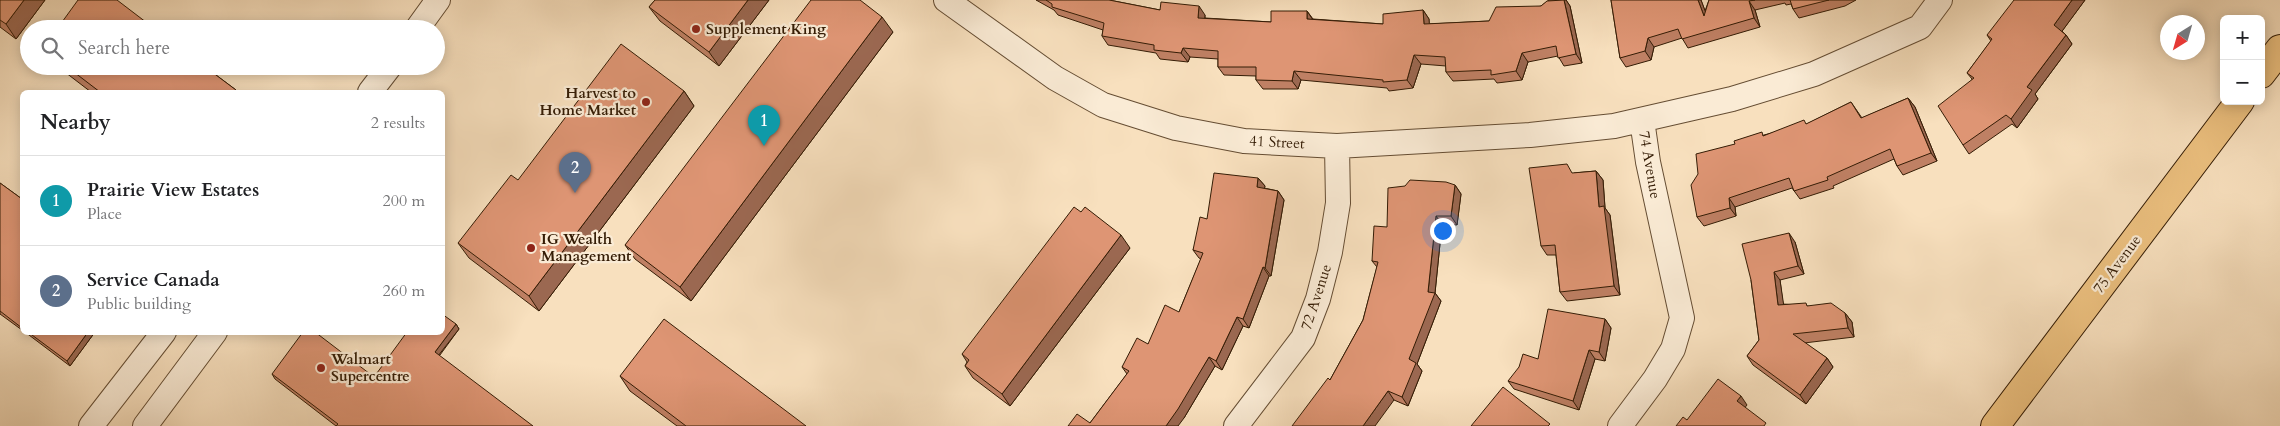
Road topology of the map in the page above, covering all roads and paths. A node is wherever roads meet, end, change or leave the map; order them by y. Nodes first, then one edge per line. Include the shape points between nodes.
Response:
1 (438, 0) edge
2 (946, 0) edge
3 (1940, 0) edge
4 (424, 20) edge
5 (2280, 49) edge
6 (2265, 69) edge
7 (383, 75) edge
8 (372, 90) edge
9 (2237, 105) edge
10 (1642, 120) junction
11 (1337, 146) junction
12 (162, 335) edge
13 (214, 335) edge
14 (90, 426) edge
15 (145, 426) edge
16 (1236, 426) edge
17 (1620, 426) edge
18 (1994, 426) edge

1 - 4 street
2 - 11 street, 41 Street via 1055,78 1103,105 1176,128 1244,141
3 - 10 street, 74 Avenue via 1920,27 1814,74 1732,99
5 - 6 main road
7 - 8 street
9 - 18 main road, 75 Avenue
10 - 11 street, 41 Street via 1530,135
10 - 17 street, 74 Avenue via 1682,318 1673,349
11 - 16 street, 72 Avenue via 1338,203 1318,299 1303,338
12 - 14 street
13 - 15 street

